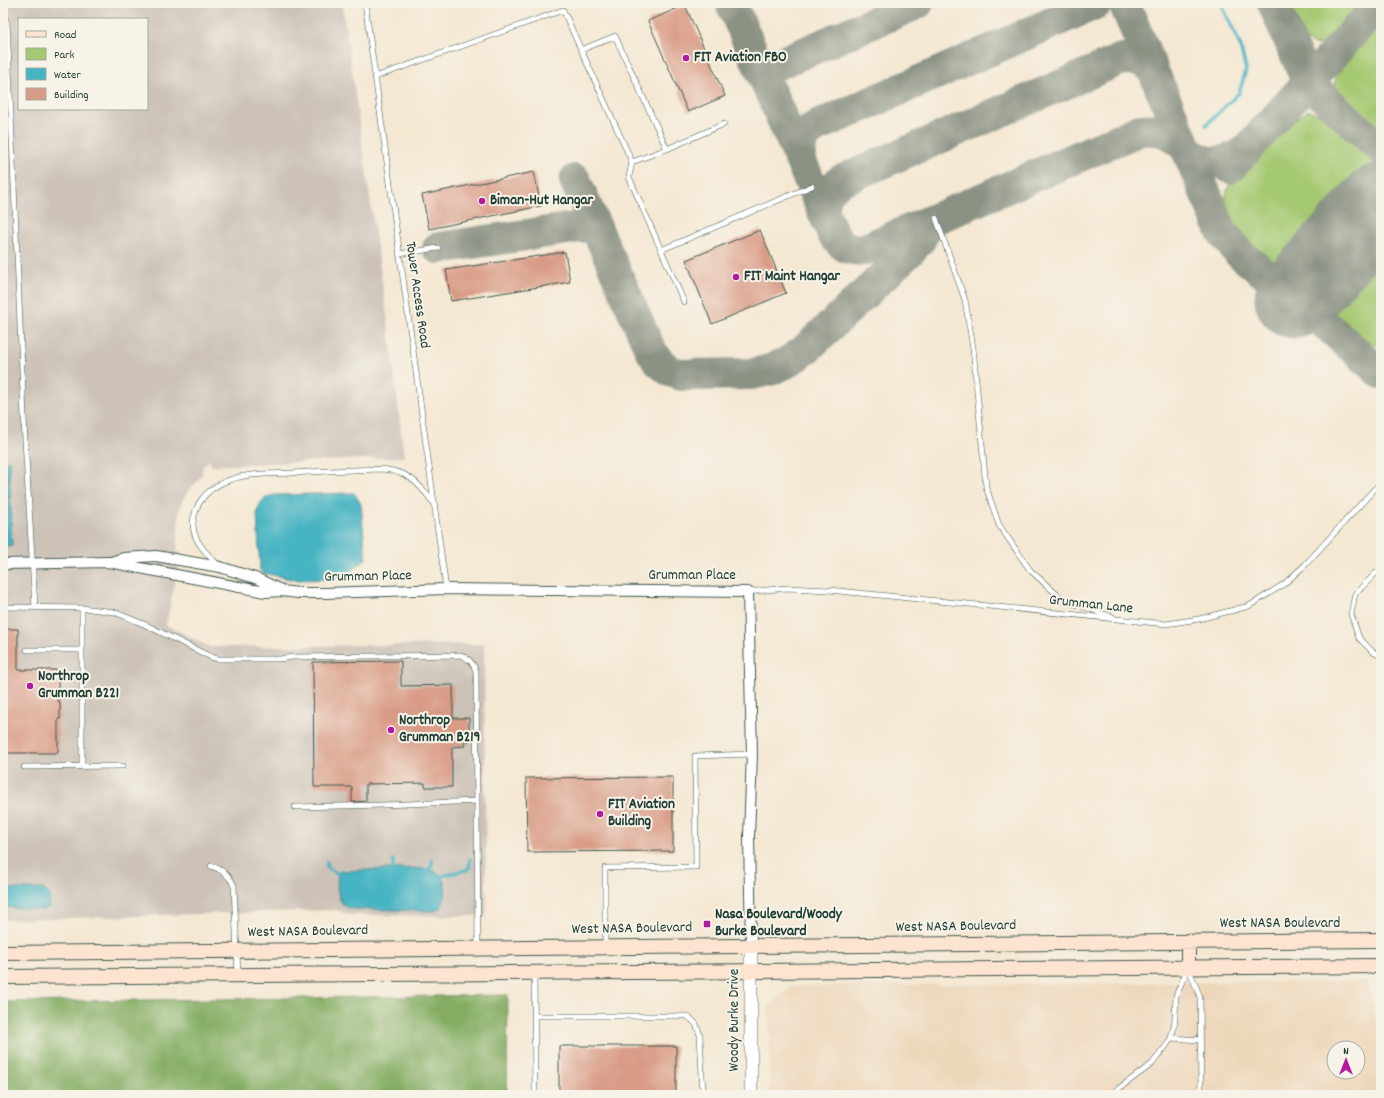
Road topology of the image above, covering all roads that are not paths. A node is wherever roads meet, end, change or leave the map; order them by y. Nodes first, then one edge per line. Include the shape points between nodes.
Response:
1 (365, 3) edge
2 (3, 12) edge
3 (581, 50) junction
4 (375, 77) junction
5 (724, 124) dead end
6 (667, 149) junction
7 (632, 162) junction
8 (812, 186) dead end
9 (936, 218) dead end
10 (438, 248) dead end
11 (661, 250) junction
12 (399, 254) junction
13 (684, 302) dead end
14 (1381, 482) edge
15 (433, 502) junction
16 (109, 562) junction
17 (3, 564) edge
18 (33, 564) junction
19 (220, 567) junction
20 (1381, 571) edge
21 (446, 589) junction
22 (282, 591) junction
23 (748, 592) junction
24 (3, 607) edge
25 (35, 607) junction
26 (82, 608) junction
27 (1123, 620) junction
28 (27, 650) dead end
29 (82, 650) junction
30 (1381, 656) edge
31 (752, 754) junction
32 (82, 766) junction
33 (123, 766) dead end
34 (24, 767) dead end
35 (477, 801) junction
36 (295, 807) dead end
37 (211, 866) dead end
38 (1381, 940) edge
39 (1188, 941) junction
40 (751, 945) junction
41 (605, 947) junction
42 (478, 948) junction
43 (237, 950) junction
44 (3, 952) edge
45 (1381, 966) edge
46 (1188, 967) junction
47 (751, 971) junction
48 (534, 973) junction
49 (238, 976) junction
50 (3, 978) edge
51 (534, 1016) junction
52 (1171, 1038) junction
53 (1200, 1040) junction
54 (535, 1095) edge
55 (703, 1095) edge
56 (751, 1095) edge
57 (1110, 1095) edge
58 (1201, 1095) edge

1 - 4 lane, Tower Access Road
2 - 18 lane via 6,23
3 - 4 lane via 563,10
3 - 6 lane via 615,36
3 - 7 lane
4 - 12 lane, Tower Access Road
5 - 6 lane
6 - 7 lane
7 - 11 lane via 629,177
8 - 11 lane
9 - 27 lane via 965,300 973,348 986,486 999,525 1030,570 1063,600
10 - 12 lane
11 - 13 lane
12 - 15 lane, Tower Access Road
14 - 27 lane, Grumman Lane via 1305,565 1284,584 1248,606 1199,619 1166,624
15 - 19 lane via 420,485 391,470 252,475 229,480 210,490 202,498 193,520 198,543
15 - 21 lane, Tower Access Road
16 - 18 street, Grumman Place
16 - 19 street, Grumman Place via 124,558 156,556
16 - 22 street, Grumman Place via 265,592
17 - 18 street, Grumman Place
18 - 25 lane
19 - 22 street, Grumman Place via 258,579
20 - 30 lane via 1355,594 1351,614 1359,638
21 - 22 street, Grumman Place via 325,593
21 - 23 street, Grumman Place
23 - 27 lane, Grumman Lane via 787,588 829,590
23 - 31 street, Grumman Place
24 - 25 lane
25 - 26 lane
26 - 29 lane
26 - 35 lane via 121,614 218,659 460,655 467,658 476,671
28 - 29 lane
29 - 32 lane
31 - 40 street, Grumman Place
31 - 41 lane via 695,756 696,867 605,868
32 - 33 lane
32 - 34 lane
35 - 36 lane
35 - 42 lane
37 - 43 lane via 226,873 234,886
38 - 39 main road, West NASA Boulevard
39 - 40 main road, West NASA Boulevard
39 - 46 main road
40 - 41 main road, West NASA Boulevard
40 - 47 street, Woody Burke Drive
41 - 42 main road, West NASA Boulevard
42 - 43 main road, West NASA Boulevard
43 - 44 main road, West NASA Boulevard
43 - 49 lane
45 - 46 main road
46 - 47 main road
46 - 52 lane via 1176,996
46 - 53 lane via 1200,997
47 - 48 main road
47 - 56 street, Woody Burke Drive
48 - 49 main road
48 - 51 lane
49 - 50 main road
51 - 54 lane
51 - 55 lane via 686,1016 696,1024 700,1035
52 - 53 lane
52 - 57 lane via 1152,1064
53 - 58 lane

